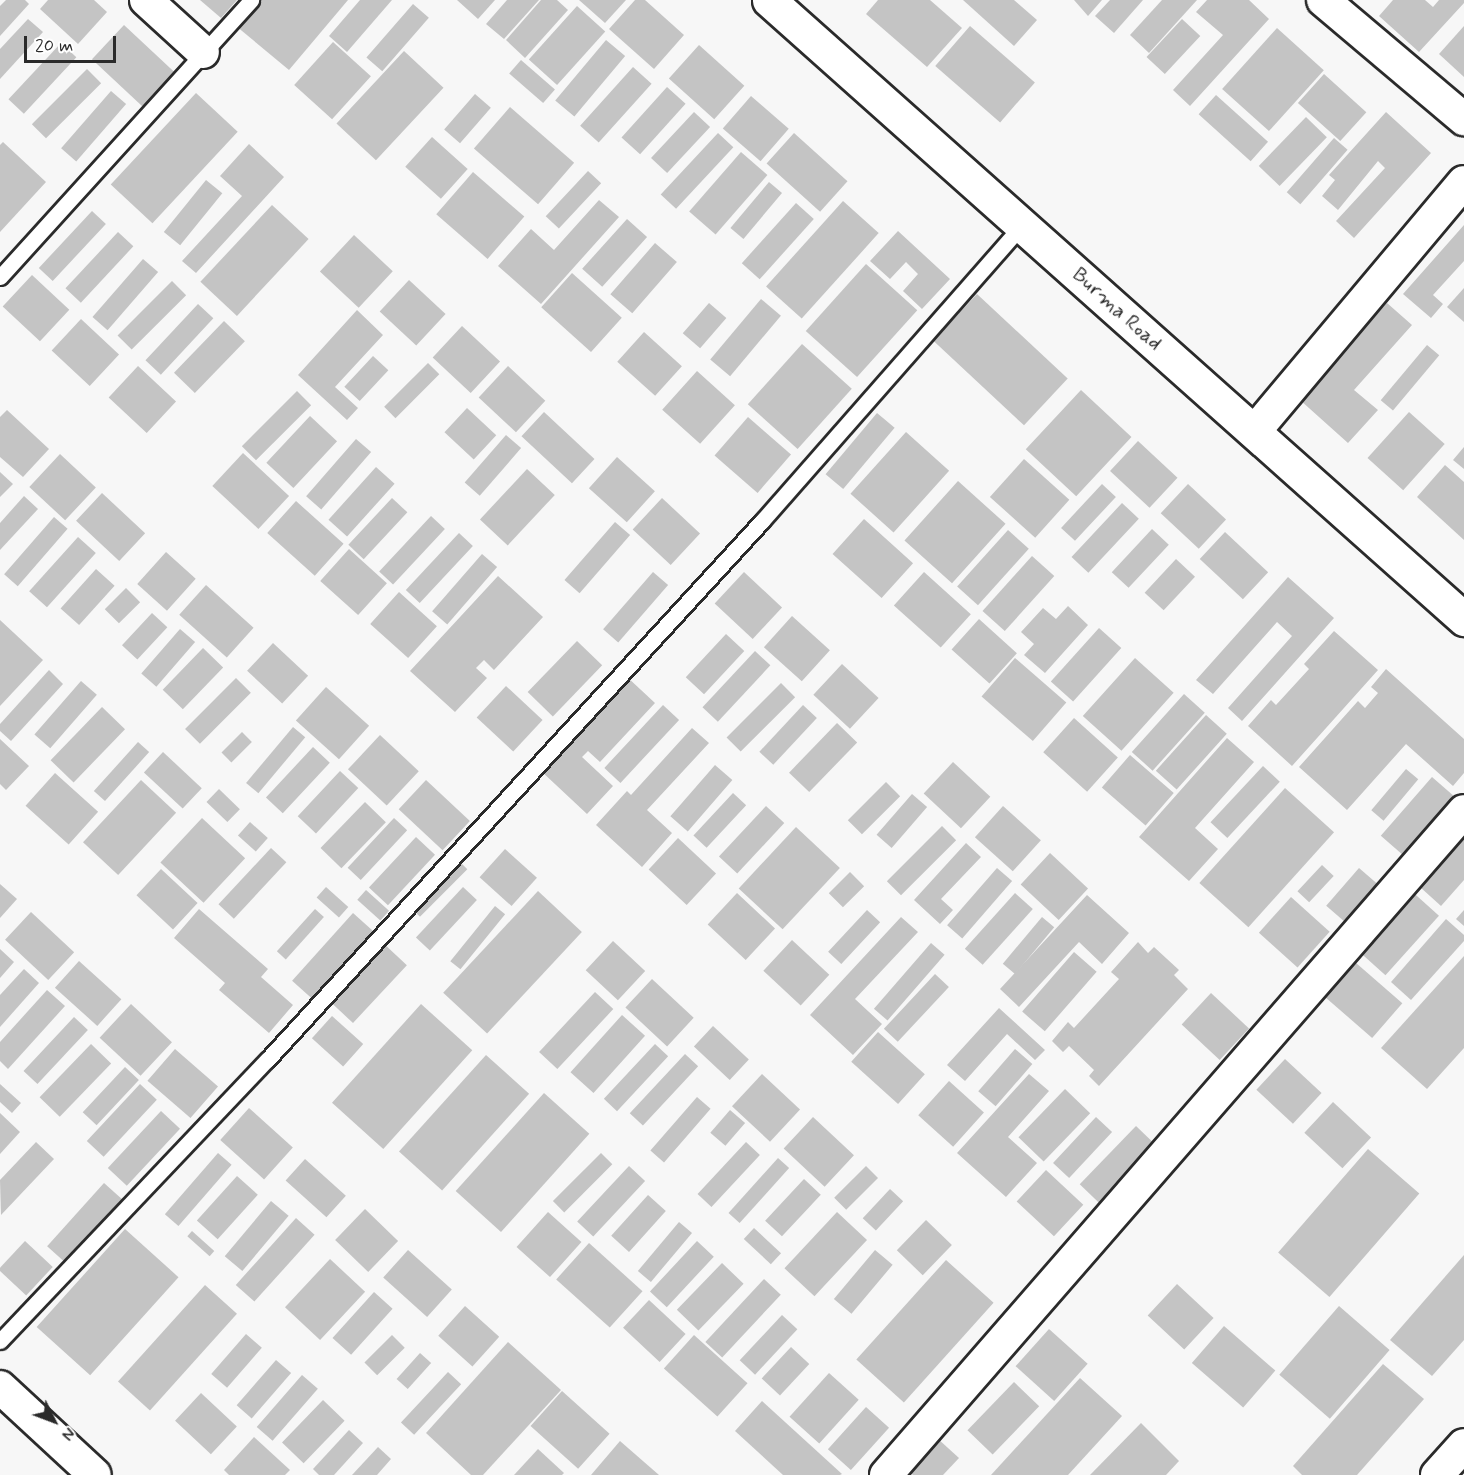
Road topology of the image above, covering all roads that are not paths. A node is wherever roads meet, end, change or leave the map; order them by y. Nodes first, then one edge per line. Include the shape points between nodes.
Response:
1 (146, 0) edge
2 (251, 0) edge
3 (769, 0) edge
4 (1323, 0) edge
5 (203, 52) junction
6 (1464, 119) edge
7 (1464, 182) edge
8 (1023, 225) junction
9 (0, 277) edge
10 (1254, 432) junction
11 (1464, 619) edge
12 (1464, 811) edge
13 (0, 1341) edge
14 (0, 1387) edge
15 (1464, 1445) edge
16 (95, 1475) edge
17 (886, 1475) edge
18 (1437, 1475) edge

1 - 5 street
2 - 5 lane
3 - 8 street, Burma Road
4 - 6 street
5 - 9 lane
7 - 10 street
8 - 10 street, Burma Road
8 - 13 lane via 762,521 267,1060
10 - 11 street, Burma Road
12 - 17 street
14 - 16 street
15 - 18 street

